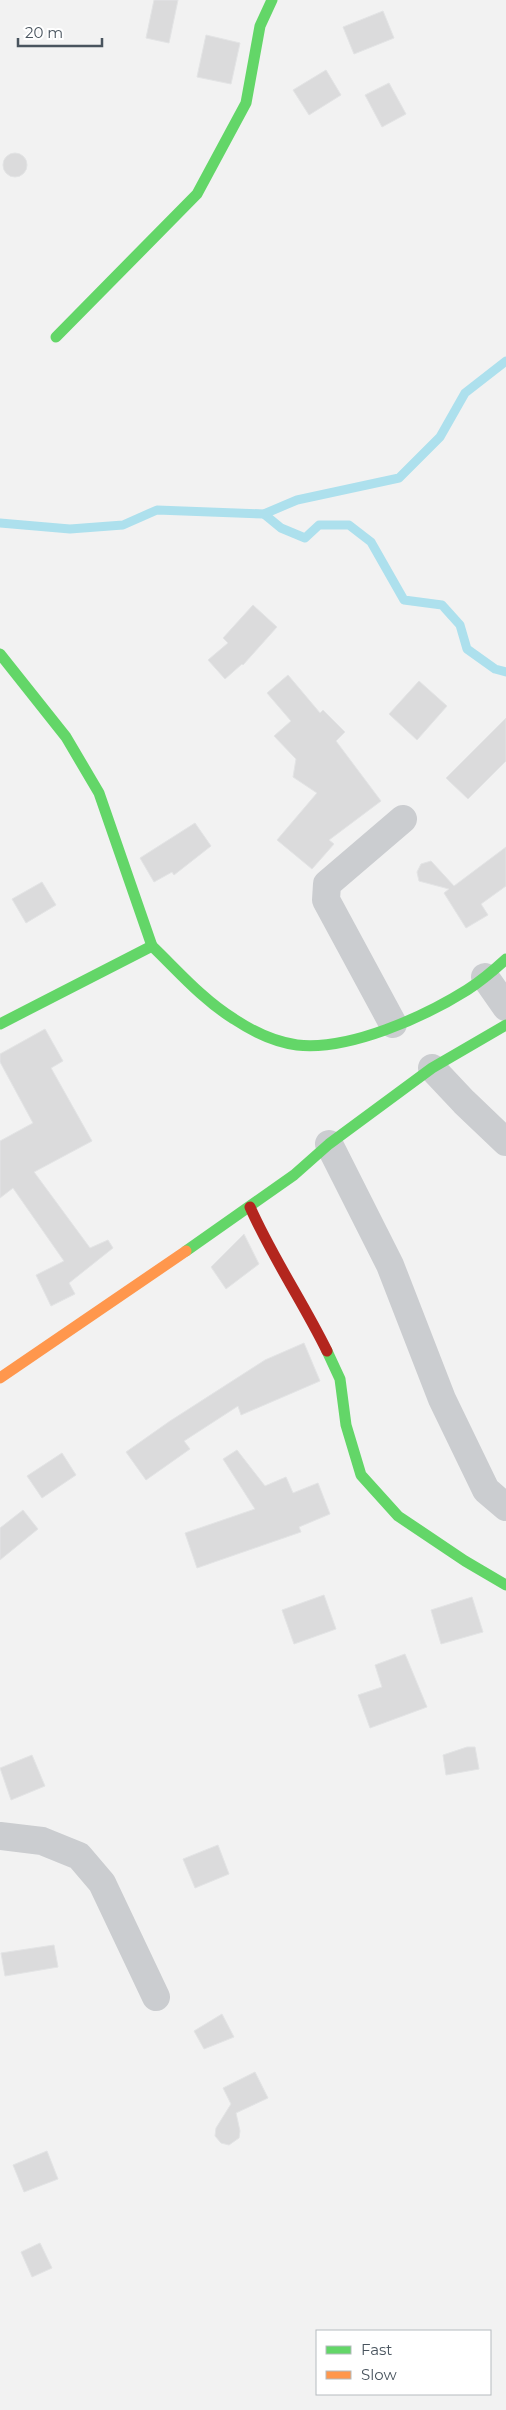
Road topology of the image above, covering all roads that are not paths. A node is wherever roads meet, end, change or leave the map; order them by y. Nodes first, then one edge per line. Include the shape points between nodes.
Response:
1 (272, 0) edge
2 (56, 337) dead end
3 (0, 654) edge
4 (403, 819) dead end
5 (152, 946) junction
6 (506, 959) edge
7 (485, 977) junction
8 (506, 1007) edge
9 (0, 1024) edge
10 (393, 1024) junction
11 (506, 1025) edge
12 (432, 1068) junction
13 (506, 1142) edge
14 (329, 1144) junction
15 (250, 1207) junction
16 (0, 1378) edge
17 (506, 1507) edge
18 (506, 1585) edge
19 (0, 1836) edge
20 (156, 1997) dead end

1 - 2 street via 260,26 246,103 198,194
3 - 5 street via 66,737 100,793
4 - 10 street via 327,884 326,900
5 - 9 street
5 - 10 street via 243,1025 278,1040 298,1045 337,1044
6 - 7 street
7 - 8 street
7 - 10 street via 448,1000
11 - 12 street
12 - 13 street
12 - 14 street
14 - 15 street
14 - 17 street via 390,1265 442,1398 486,1490
15 - 16 street
15 - 18 street via 340,1379 346,1425 361,1476 398,1516
19 - 20 street via 42,1841 79,1856 102,1883

